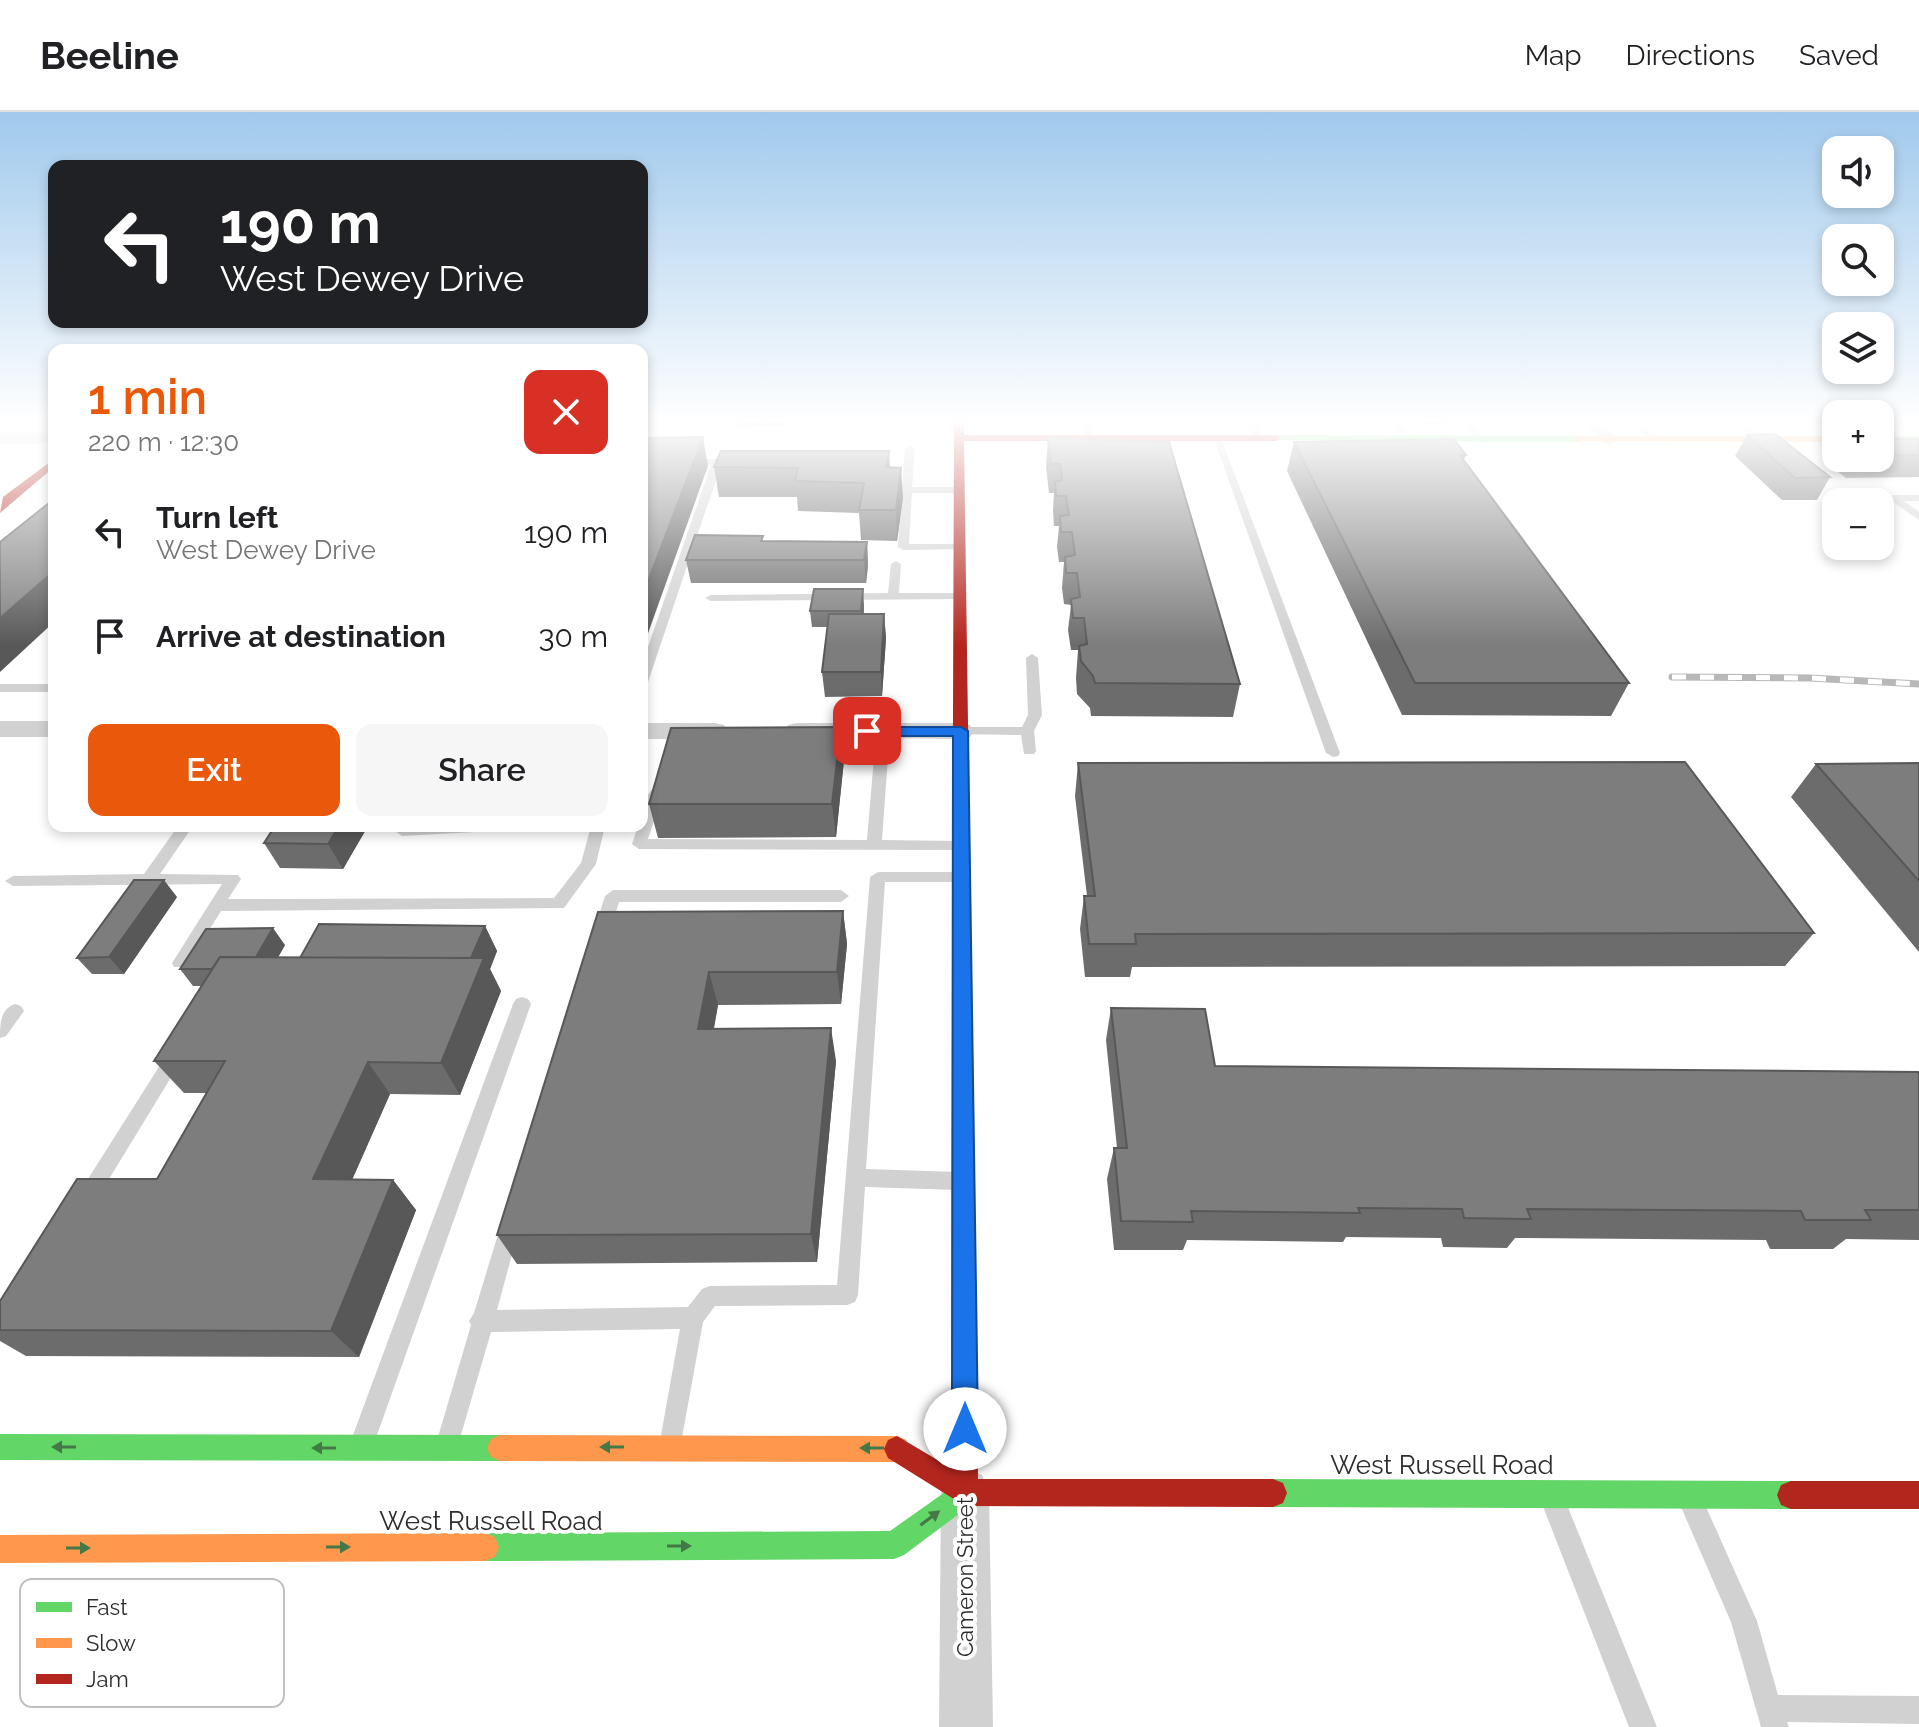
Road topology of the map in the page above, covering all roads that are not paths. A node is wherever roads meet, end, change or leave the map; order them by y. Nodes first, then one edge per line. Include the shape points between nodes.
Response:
1 (13, 494) edge
2 (36, 494) edge
3 (706, 494) edge
4 (907, 494) edge
5 (959, 494) edge
6 (1237, 494) edge
7 (1919, 498) edge
8 (0, 510) edge
9 (1919, 517) edge
10 (0, 523) edge
11 (960, 547) junction
12 (896, 564) dead end
13 (893, 596) junction
14 (960, 596) junction
15 (711, 598) dead end
16 (1032, 658) dead end
17 (648, 664) edge
18 (0, 688) edge
19 (48, 688) edge
20 (0, 729) edge
21 (48, 729) edge
22 (740, 731) edge
23 (772, 731) edge
24 (961, 731) junction
25 (1027, 731) junction
26 (648, 732) edge
27 (1029, 751) dead end
28 (1333, 753) dead end
29 (881, 757) dead end
30 (662, 775) edge
31 (648, 817) edge
32 (182, 832) edge
33 (596, 832) edge
34 (643, 832) edge
35 (874, 846) junction
36 (961, 846) junction
37 (962, 877) junction
38 (148, 879) junction
39 (13, 881) dead end
40 (841, 896) dead end
41 (217, 905) junction
42 (594, 957) edge
43 (180, 963) edge
44 (522, 1004) dead end
45 (15, 1011) dead end
46 (0, 1031) edge
47 (189, 1033) edge
48 (856, 1178) junction
49 (963, 1181) junction
50 (518, 1199) edge
51 (74, 1218) edge
52 (693, 1318) junction
53 (480, 1321) junction
54 (448, 1446) junction
55 (0, 1447) edge
56 (671, 1447) junction
57 (360, 1448) junction
58 (1549, 1491) junction
59 (1685, 1491) junction
60 (965, 1492) junction
61 (1919, 1495) edge
62 (0, 1549) edge
63 (1919, 1710) edge
64 (1772, 1718) edge
65 (966, 1727) edge
66 (1643, 1727) edge

1 - 8 street
2 - 10 street
3 - 17 lane
4 - 11 lane via 903,547
5 - 11 street, Cameron Street
6 - 28 lane
7 - 9 lane via 1894,498
11 - 14 street, Cameron Street
12 - 13 lane
13 - 14 lane
13 - 15 lane
14 - 24 street, Cameron Street
16 - 25 lane via 1035,715
18 - 19 lane
20 - 21 street
22 - 26 street via 674,739
23 - 24 street
24 - 25 lane
24 - 36 street, Cameron Street
25 - 27 lane
29 - 35 lane
30 - 31 lane
32 - 38 lane
33 - 41 lane via 588,864 558,904
34 - 35 lane via 639,844
35 - 36 lane
36 - 37 street, Cameron Street
37 - 48 lane via 878,877
37 - 49 street, Cameron Street
38 - 39 lane
38 - 41 lane via 233,879
40 - 42 lane via 613,896
41 - 43 lane
44 - 57 lane
45 - 46 lane
47 - 51 lane
48 - 49 lane
48 - 52 lane via 847,1295 710,1296
49 - 60 street, Cameron Street
50 - 53 lane
52 - 53 lane
52 - 56 lane
53 - 54 lane
56 -> 54 street
54 - 57 street
57 -> 55 street
60 -> 56 street via 901,1449
58 - 59 street, West Russell Road
58 - 60 street, West Russell Road
58 - 66 lane
59 - 61 street, West Russell Road
59 - 64 lane via 1744,1621
62 -> 60 street, West Russell Road via 894,1545
60 - 65 street, Cameron Street
63 - 64 lane

